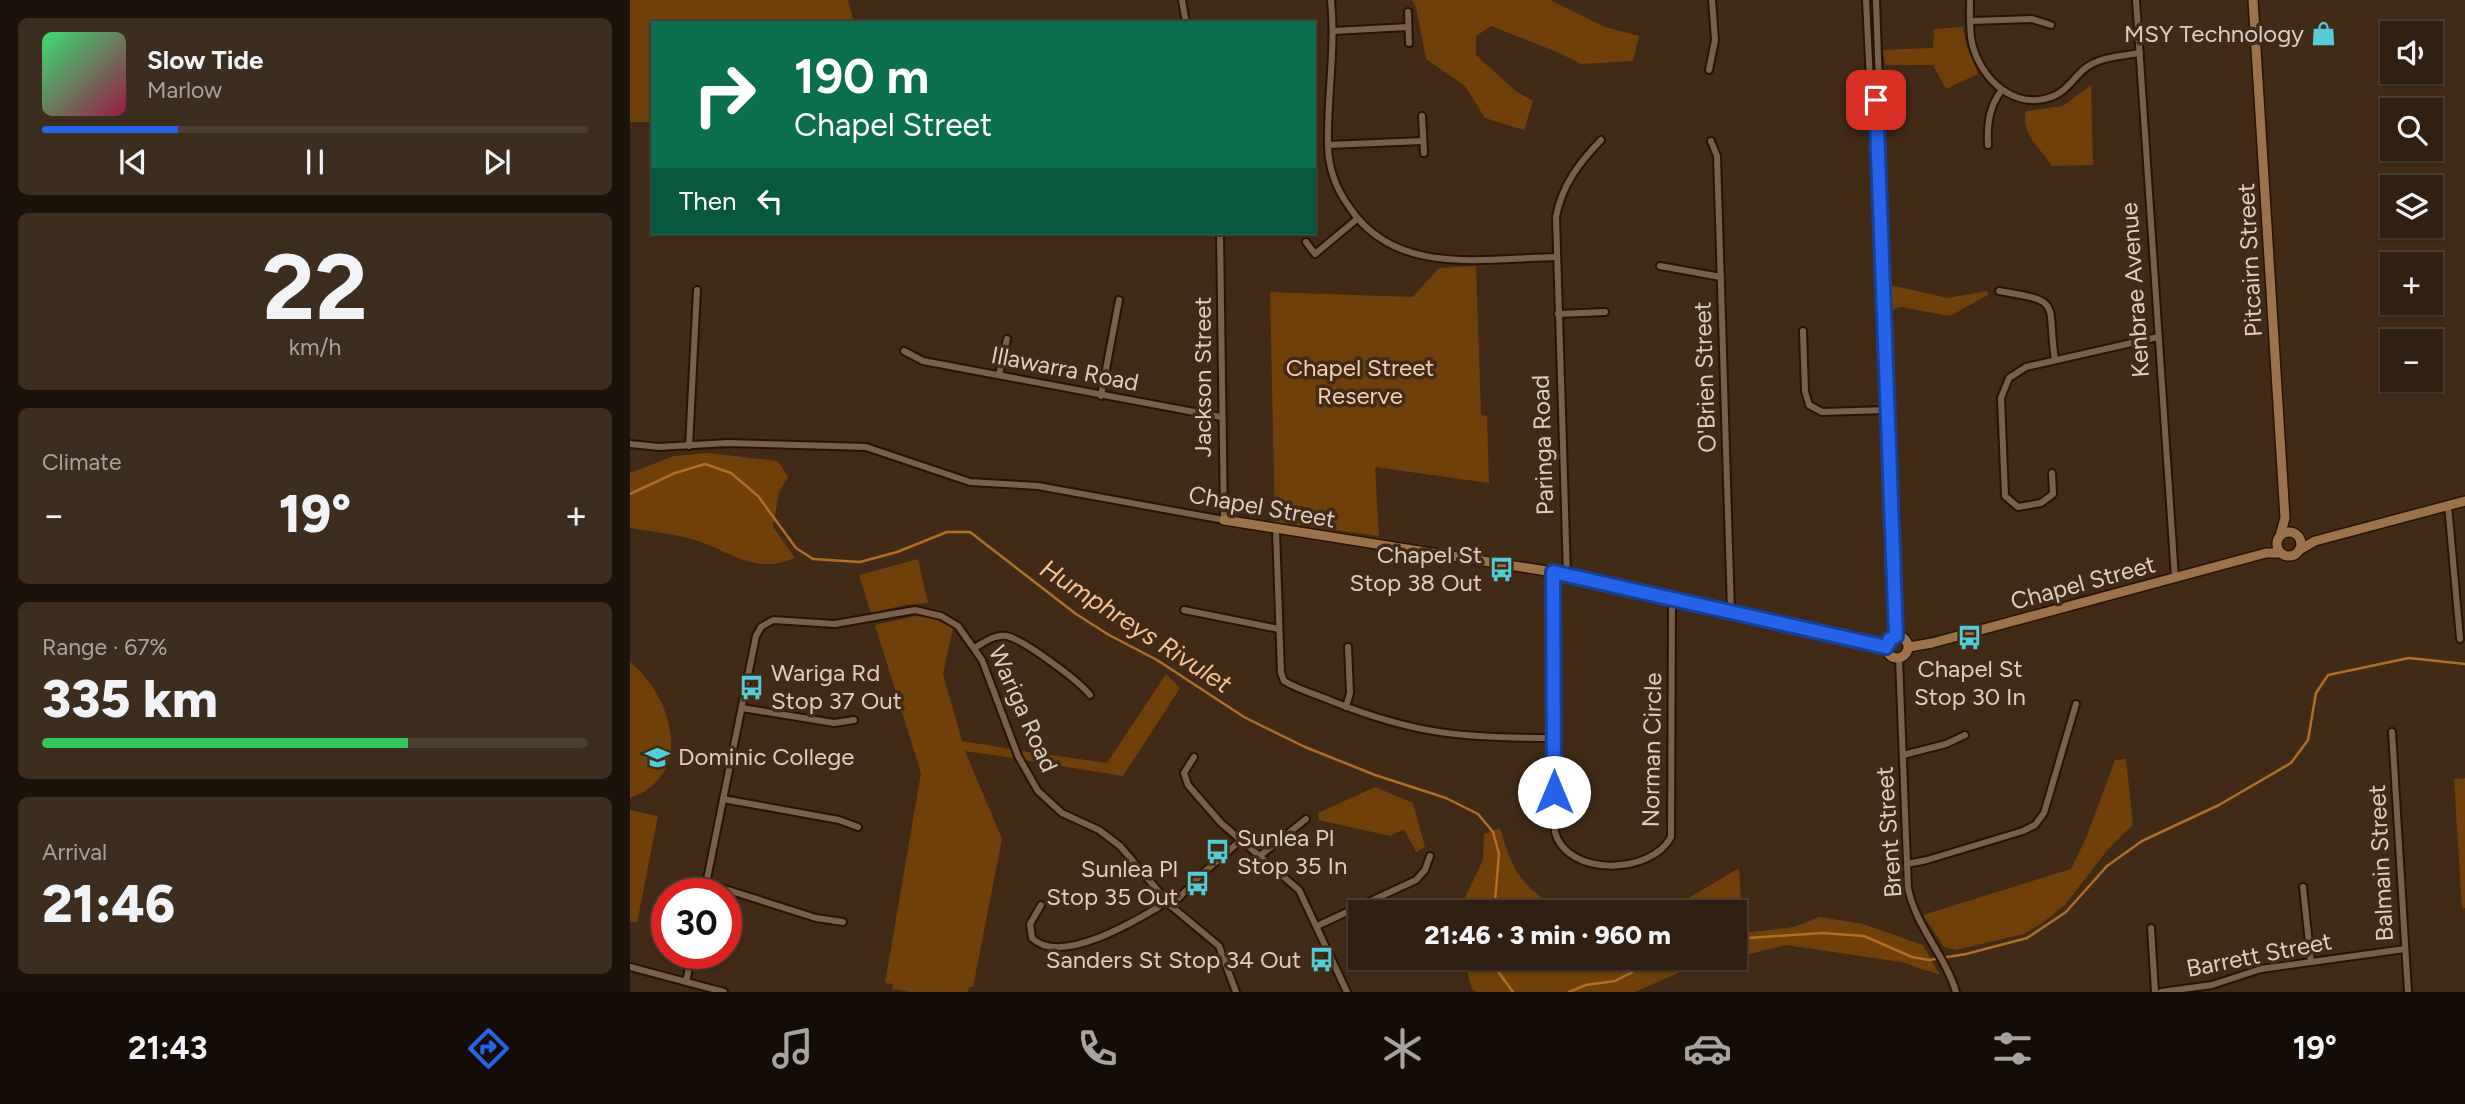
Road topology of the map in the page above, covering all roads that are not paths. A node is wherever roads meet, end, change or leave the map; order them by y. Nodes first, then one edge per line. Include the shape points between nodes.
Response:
1 (1182, 0) edge
2 (1331, 0) edge
3 (1712, 0) edge
4 (1867, 0) edge
5 (1876, 0) edge
6 (1970, 0) edge
7 (2136, 0) edge
8 (2253, 0) edge
9 (1408, 12) dead end
10 (1186, 21) edge
11 (1970, 21) junction
12 (2051, 25) dead end
13 (1408, 27) junction
14 (1334, 31) junction
15 (1409, 43) dead end
16 (2140, 53) junction
17 (1709, 70) dead end
18 (2001, 90) junction
19 (1876, 100) junction
20 (1422, 116) dead end
21 (1601, 140) dead end
22 (1423, 141) junction
23 (1711, 141) dead end
24 (1328, 145) junction
25 (1988, 145) dead end
26 (1424, 153) dead end
27 (1357, 219) junction
28 (1220, 235) edge
29 (1306, 242) dead end
30 (1556, 257) junction
31 (1660, 267) dead end
32 (1721, 277) junction
33 (697, 290) dead end
34 (2000, 290) dead end
35 (1119, 300) dead end
36 (1605, 312) dead end
37 (1558, 314) junction
38 (1803, 331) dead end
39 (2158, 337) junction
40 (1007, 339) dead end
41 (904, 351) dead end
42 (2055, 360) junction
43 (999, 375) junction
44 (1101, 396) junction
45 (1887, 410) junction
46 (1221, 417) junction
47 (630, 444) edge
48 (688, 446) junction
49 (2052, 473) dead end
50 (2465, 501) edge
51 (2448, 505) junction
52 (2285, 518) junction
53 (1224, 520) junction
54 (1276, 530) junction
55 (2296, 535) junction
56 (2278, 539) junction
57 (2315, 541) junction
58 (2299, 550) junction
59 (2266, 553) junction
60 (2280, 553) junction
61 (1553, 572) junction
62 (1567, 575) junction
63 (2175, 578) junction
64 (1672, 598) junction
65 (1184, 610) dead end
66 (1731, 612) junction
67 (1279, 629) junction
68 (1896, 636) junction
69 (2460, 639) dead end
70 (1349, 647) dead end
71 (1886, 647) junction
72 (1909, 647) junction
73 (976, 648) junction
74 (1899, 659) junction
75 (1090, 695) dead end
76 (2076, 704) dead end
77 (1346, 707) junction
78 (742, 708) junction
79 (855, 720) dead end
80 (2392, 732) dead end
81 (1965, 735) dead end
82 (1553, 738) junction
83 (1903, 755) junction
84 (1194, 757) dead end
85 (723, 799) junction
86 (1306, 819) dead end
87 (858, 827) dead end
88 (1240, 841) junction
89 (1261, 855) junction
90 (1430, 856) dead end
91 (1907, 864) junction
92 (707, 878) edge
93 (2303, 887) dead end
94 (742, 894) edge
95 (1169, 904) junction
96 (1041, 905) dead end
97 (842, 922) dead end
98 (1317, 926) junction
99 (2151, 928) dead end
100 (2405, 949) junction
101 (2311, 962) junction
102 (630, 967) edge
103 (689, 969) edge
104 (686, 982) junction
105 (724, 992) edge
106 (1237, 992) edge
107 (1347, 992) edge
108 (1956, 992) edge
109 (2155, 992) edge
110 (2161, 992) edge
111 (2408, 992) edge

1 - 10 street
2 - 14 street
3 - 17 street via 1715,40
4 - 19 street via 1870,82
5 - 19 street
6 - 11 street
7 - 16 street, Kenbrae Avenue
8 - 52 street, Pitcairn Street
9 - 13 street
11 - 12 street via 2032,19
11 - 18 street via 1978,60
13 - 14 street
13 - 15 street
14 - 24 street
16 - 18 street via 2097,61 2066,90 2038,101
16 - 39 street, Kenbrae Avenue
18 - 25 street via 1988,120
19 - 45 street
20 - 22 street
21 - 30 street, Paringa Road via 1577,167 1562,194 1556,217
22 - 24 street
22 - 26 street
23 - 32 street, O'Brien Street via 1717,156
24 - 27 street via 1334,179
27 - 29 street via 1318,257
27 - 30 street via 1387,244 1425,258
28 - 46 street, Jackson Street
30 - 37 street, Paringa Road
31 - 32 street
32 - 66 street, O'Brien Street
33 - 48 street
34 - 42 street via 2048,304
35 - 44 street
36 - 37 street
37 - 62 street, Paringa Road
38 - 45 street via 1805,397 1810,405 1822,412
39 - 42 street
39 - 63 street, Kenbrae Avenue
40 - 43 street
41 - 43 street, Illawarra Road via 923,361
42 - 49 street via 2020,369 2005,385 2001,398 2005,496 2018,507 2041,503 2053,494
43 - 44 street, Illawarra Road
44 - 46 street, Illawarra Road
45 - 68 street
46 - 53 street, Jackson Street
47 - 48 street, Chapel Street
48 - 53 street, Chapel Street via 866,447 970,482 1038,486
50 - 51 street
51 - 57 street
51 - 69 street
52 - 55 street, Pitcairn Street
52 - 56 street, Pitcairn Street
53 - 54 street, Chapel Street
54 - 61 street, Chapel Street
54 - 67 street
55 - 56 street via 2287,533
55 - 57 street
55 - 58 street
56 - 59 street, Chapel Street
56 - 60 street
57 - 58 street
58 - 60 street via 2290,556
59 - 60 street, Chapel Street
59 - 63 street, Chapel Street
61 - 62 street, Chapel Street
61 - 82 street, Norman Circle
62 - 64 street, Chapel Street
63 - 72 street, Chapel Street
64 - 66 street, Chapel Street
64 - 82 street, Norman Circle via 1673,829 1667,844 1634,862 1611,865 1586,861 1564,849 1554,824
65 - 67 street
66 - 71 street, Chapel Street
67 - 77 street via 1284,681
68 - 71 street
68 - 72 street
70 - 77 street
71 - 74 street via 1891,657
72 - 74 street
73 - 75 street via 996,637 1014,639 1075,679
73 - 78 street, Wariga Road via 958,626 923,611 835,624 773,620 758,631
73 - 95 street, Wariga Road via 1018,756 1038,791 1062,813 1113,839
74 - 83 street, Brent Street
76 - 91 street via 2039,822 2024,831
77 - 82 street via 1430,733
78 - 79 street via 834,723
78 - 85 street, Wariga Road
80 - 100 street, Balmain Street
81 - 83 street
83 - 91 street, Brent Street
84 - 88 street via 1184,773 1188,785
85 - 87 street
85 - 92 street, Wariga Road
86 - 89 street
88 - 89 street
88 - 95 street
89 - 98 street via 1299,890
90 - 98 street via 1416,880
91 - 108 street, Brent Street via 1911,901
93 - 101 street
94 - 97 street
95 - 96 street via 1090,941 1059,947 1032,938 1030,924
95 - 106 street, Wariga Road via 1219,946
98 - 107 street
99 - 109 street
100 - 101 street, Barrett Street
100 - 111 street, Balmain Street
101 - 110 street, Barrett Street
102 - 104 street
103 - 104 street
104 - 105 street

